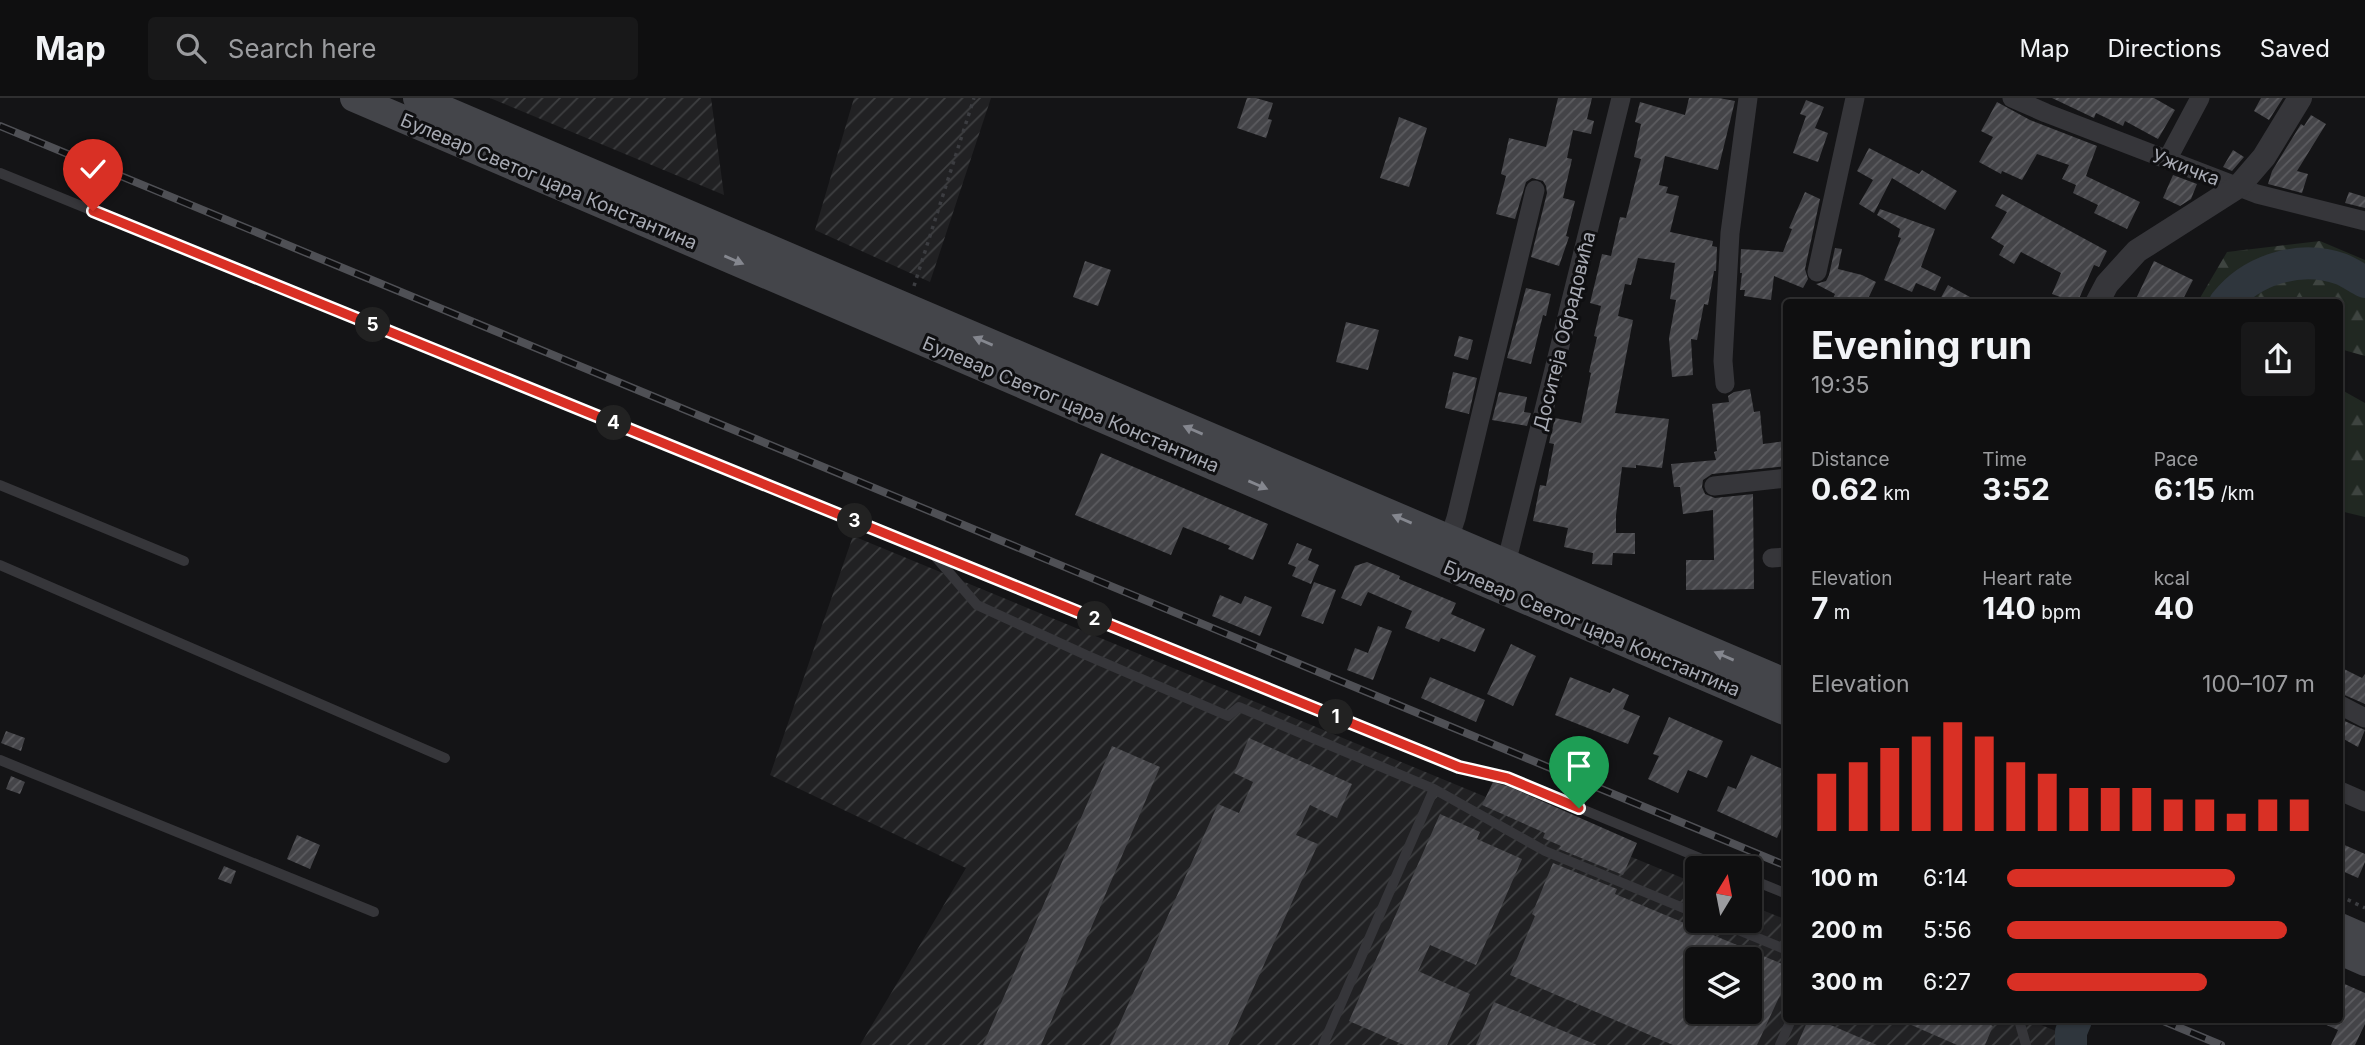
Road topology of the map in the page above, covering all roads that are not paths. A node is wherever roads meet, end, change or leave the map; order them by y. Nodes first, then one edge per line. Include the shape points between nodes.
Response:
1 (354, 98) edge
2 (417, 98) edge
3 (1621, 98) edge
4 (1748, 98) edge
5 (1856, 98) edge
6 (2012, 98) edge
7 (2200, 98) edge
8 (2300, 98) edge
9 (2049, 105) edge
10 (2167, 160) junction
11 (0, 173) edge
12 (2239, 186) junction
13 (1535, 190) dead end
14 (2365, 221) edge
15 (1817, 272) dead end
16 (2099, 299) edge
17 (1725, 384) dead end
18 (1783, 478) edge
19 (0, 485) edge
20 (1714, 486) dead end
21 (1449, 539) junction
22 (931, 552) junction
23 (184, 561) dead end
24 (1506, 564) junction
25 (0, 565) edge
26 (1783, 681) edge
27 (2343, 707) edge
28 (1783, 710) edge
29 (2365, 718) edge
30 (445, 758) dead end
31 (0, 760) edge
32 (1433, 789) junction
33 (2343, 791) edge
34 (2365, 802) edge
35 (1695, 856) edge
36 (1762, 884) edge
37 (1783, 892) edge
38 (1685, 909) edge
39 (374, 912) dead end
40 (2343, 928) edge
41 (1746, 933) edge
42 (2365, 938) edge
43 (1783, 948) edge
44 (2343, 952) edge
45 (2365, 962) edge
46 (1790, 1023) edge
47 (2020, 1023) edge
48 (1323, 1045) edge
49 (1780, 1045) edge
50 (2026, 1045) edge

1 -> 28 main road, Булевар Светог цара Константина
21 -> 2 main road, Булевар Светог цара Константина
3 - 24 street, Доситеја Обрадовића
4 - 17 street via 1730,233
5 - 15 street
6 - 9 street, Ужичка
7 - 10 street
8 - 12 street via 2264,157
9 - 10 street, Ужичка
10 - 12 street, Ужичка
11 - 22 lane
12 - 14 street, Ужичка
12 - 16 street via 2137,251
13 - 21 street
18 - 20 street
19 - 23 lane
21 - 24 main road, Булевар Светог цара Константина
22 - 32 lane via 977,605 1228,716 1239,707
22 - 35 lane via 1459,767 1507,778
26 -> 24 main road, Булевар Светог цара Константина
25 - 30 lane
27 - 29 street
31 - 39 lane
32 - 38 lane via 1545,851
32 - 48 lane
33 - 34 street
36 - 37 lane
40 - 42 main road
41 - 43 lane
44 - 45 main road
46 - 49 lane
47 - 50 lane

